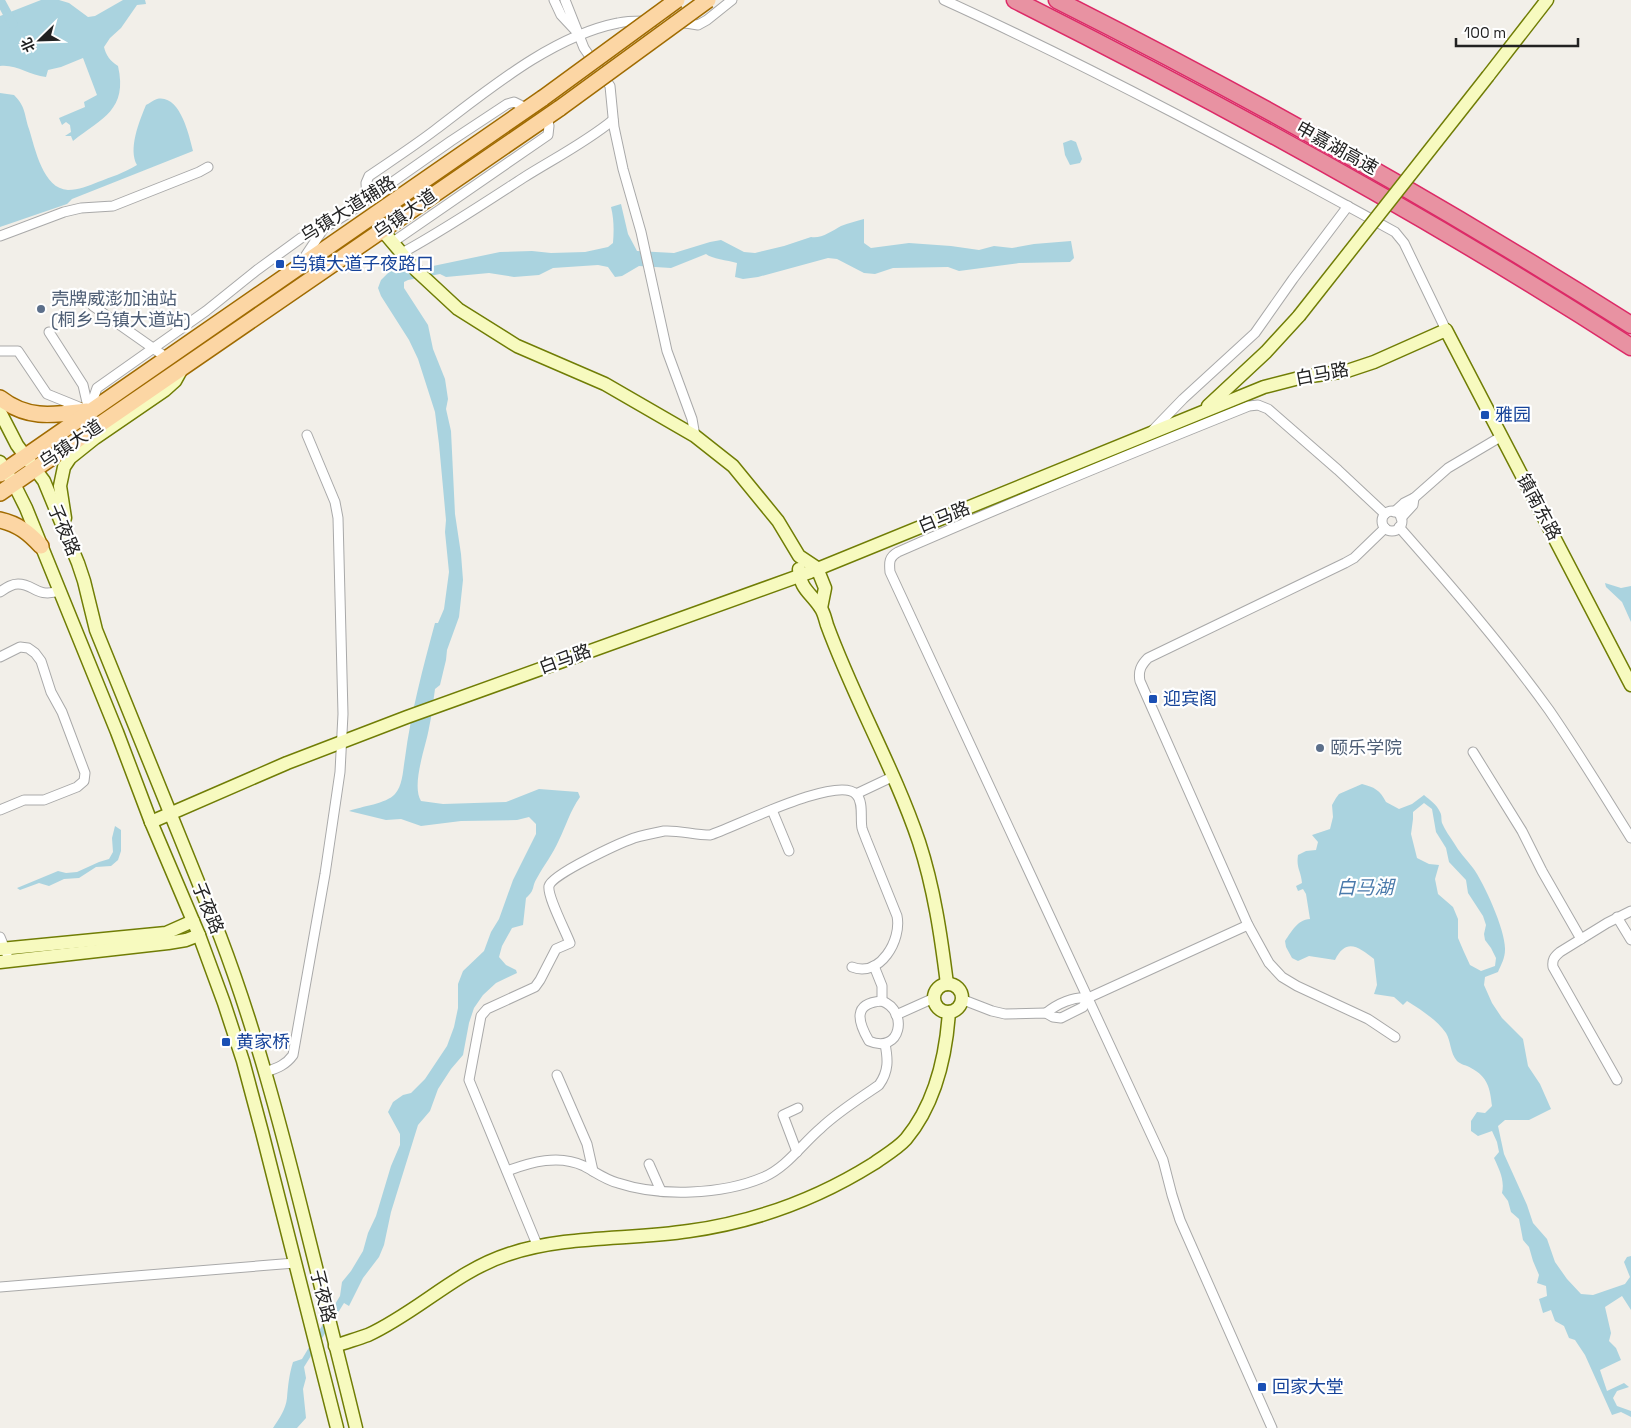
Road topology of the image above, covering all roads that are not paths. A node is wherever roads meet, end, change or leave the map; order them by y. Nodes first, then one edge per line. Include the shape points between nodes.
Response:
1 (554, 0) edge
2 (565, 0) edge
3 (678, 0) edge
4 (708, 0) edge
5 (732, 0) edge
6 (944, 0) edge
7 (1015, 0) edge
8 (1547, 0) edge
9 (1064, 3) edge
10 (579, 34) junction
11 (528, 108) junction
12 (547, 117) junction
13 (613, 120) junction
14 (208, 167) dead end
15 (367, 200) junction
16 (1348, 206) junction
17 (324, 228) junction
18 (382, 230) junction
19 (0, 236) edge
20 (393, 242) junction
21 (403, 254) junction
22 (296, 268) junction
23 (93, 306) dead end
24 (1631, 325) edge
25 (1446, 330) junction
26 (48, 332) dead end
27 (203, 333) junction
28 (1631, 347) edge
29 (153, 348) junction
30 (213, 348) junction
31 (0, 351) edge
32 (167, 358) junction
33 (182, 370) junction
34 (0, 398) edge
35 (89, 411) junction
36 (0, 412) edge
37 (1200, 413) junction
38 (1149, 433) junction
39 (307, 435) dead end
40 (695, 436) junction
41 (1502, 436) junction
42 (24, 456) junction
43 (35, 468) junction
44 (2, 469) edge
45 (14, 484) junction
46 (0, 493) edge
47 (1395, 518) junction
48 (0, 520) edge
49 (1385, 528) junction
50 (69, 542) junction
51 (42, 546) junction
52 (799, 556) junction
53 (818, 568) junction
54 (800, 576) junction
55 (60, 591) junction
56 (0, 592) edge
57 (821, 608) junction
58 (0, 657) edge
59 (1631, 685) edge
60 (342, 742) junction
61 (1472, 752) dead end
62 (892, 777) junction
63 (856, 794) junction
64 (0, 810) edge
65 (772, 810) junction
66 (169, 814) junction
67 (152, 822) junction
68 (1631, 838) edge
69 (789, 852) dead end
70 (1631, 911) edge
71 (1617, 917) junction
72 (193, 921) junction
73 (1248, 925) junction
74 (199, 935) junction
75 (1581, 938) junction
76 (1631, 940) edge
77 (3, 952) edge
78 (874, 966) junction
79 (852, 967) dead end
80 (947, 984) junction
81 (934, 998) junction
82 (1088, 998) junction
83 (962, 999) junction
84 (882, 1001) junction
85 (1066, 1002) junction
86 (949, 1012) junction
87 (1046, 1013) junction
88 (1070, 1014) junction
89 (896, 1015) junction
90 (1395, 1037) dead end
91 (885, 1044) junction
92 (266, 1072) junction
93 (557, 1075) dead end
94 (1618, 1080) dead end
95 (798, 1108) dead end
96 (797, 1152) junction
97 (649, 1164) dead end
98 (593, 1171) junction
99 (506, 1172) junction
100 (661, 1191) junction
101 (307, 1232) junction
102 (289, 1237) junction
103 (538, 1247) junction
104 (295, 1263) junction
105 (0, 1287) edge
106 (336, 1346) junction
107 (337, 1428) edge
108 (356, 1428) edge
109 (1272, 1428) edge

1 - 10 street via 561,15
2 - 10 street
3 - 11 main road, 乌镇大道, bridge
4 - 12 main road, 乌镇大道, bridge
5 - 10 street via 702,24 627,22
6 - 16 street via 1071,60
7 - 28 highway, 申嘉湖高速 via 1202,96 1392,202
8 - 37 street, bridge via 1299,316 1266,352
9 - 24 highway, 申嘉湖高速 via 1366,165
10 - 13 street via 584,48 610,86
10 - 15 street via 488,90 369,176
11 - 15 street, 乌镇大道辅路 via 514,102 507,104
11 - 22 main road, 乌镇大道
12 - 18 main road, 乌镇大道
12 - 20 street via 548,135
13 - 21 street
13 - 40 street via 623,169 642,232 667,351
14 - 19 street via 113,206 64,212
15 - 17 street, 乌镇大道辅路
16 - 25 street via 1401,237
16 - 38 street via 1255,333
17 - 22 street
17 - 29 street, 乌镇大道辅路 via 256,270
18 - 20 street
18 - 30 main road, 乌镇大道
20 - 21 street
21 - 40 street via 458,309 516,346 605,384
22 - 27 main road, 乌镇大道
23 - 29 street
25 - 37 street, 白马路 via 1374,362 1347,371 1264,387
25 - 41 street, 镇南东路
26 - 35 street via 83,385
27 - 30 main road
27 - 32 main road, 乌镇大道
29 - 32 street
29 - 35 street, 乌镇大道辅路 via 97,388
30 - 33 main road, 乌镇大道
31 - 35 street via 18,351 47,394
32 - 35 main road, 乌镇大道
33 - 43 main road, 乌镇大道
33 - 50 street via 165,390 95,438 64,467 60,486
34 - 35 main road via 13,407 39,415
35 - 42 main road, 乌镇大道
36 - 42 street, 子夜路
37 - 38 street, 白马路
38 - 53 street, 白马路
39 - 60 street via 335,502 338,518
40 - 52 street via 733,466 778,521
41 - 47 street via 1448,468 1414,498 1413,505
41 - 59 street, 镇南东路
42 - 43 street, 子夜路
42 - 44 main road, 乌镇大道
43 - 45 main road, 乌镇大道
43 - 50 street, 子夜路
44 - 45 street, 子夜路
45 - 46 main road, 乌镇大道
45 - 51 street, 子夜路
47 - 49 street via 1391,531
47 - 49 street via 1382,520
47 - 68 street via 1542,702
47 - 82 street via 1268,409 1258,405 1119,459 891,556 890,572
48 - 51 main road via 26,531
49 - 73 street via 1354,558 1148,658 1140,668 1144,692
50 - 66 street, 子夜路 via 84,581 96,630
51 - 55 street, 子夜路
52 - 53 street
52 - 54 street
53 - 54 street, 白马路
53 - 57 street via 825,588
54 - 57 street via 803,588
54 - 60 street, 白马路
55 - 56 street via 44,594 17,584
55 - 67 street, 子夜路
57 - 62 street
58 - 64 street via 20,647 28,648 41,661 85,773 84,781 77,787 44,800 24,800
60 - 66 street, 白马路
60 - 92 street via 323,883 293,1055 279,1068
61 - 75 street via 1522,831
62 - 63 street
62 - 80 street via 928,871
63 - 65 street via 838,790 824,792
63 - 78 street via 860,801 862,828 899,925 889,952
65 - 69 street
65 - 99 street via 710,835 666,831 646,834 600,853 551,881 551,897 570,943 556,949 535,987 487,1009 481,1016 470,1071 469,1080
66 - 67 street, 白马路
66 - 92 street, 子夜路 via 226,953
67 - 72 street, 子夜路
70 - 71 street
71 - 75 street
71 - 76 street
72 - 74 street, 子夜路
72 - 77 street via 166,933
73 - 82 street
73 - 90 street via 1269,963 1282,977 1368,1019
74 - 77 street via 168,943
74 - 102 street, 子夜路 via 242,1061
75 - 94 street via 1554,956 1553,967
78 - 79 street via 859,970
78 - 84 street via 882,986
80 - 81 street via 936,990
80 - 83 street via 956,986
81 - 86 street via 940,1009
81 - 89 street
82 - 85 street via 1078,997
82 - 88 street via 1083,1008
82 - 109 street via 1163,1160 1180,1220
83 - 86 street via 958,1008
83 - 87 street via 1005,1014
84 - 89 street via 888,1003
84 - 91 street via 864,1007 859,1019 869,1041
85 - 87 street
85 - 88 street
86 - 103 street via 941,1064 931,1098 906,1139 856,1174 793,1204 732,1223 689,1231
87 - 88 street via 1061,1018
89 - 91 street via 898,1033
91 - 96 street via 888,1066 879,1085 833,1117
92 - 101 street, 子夜路
93 - 98 street via 587,1144
95 - 96 street via 783,1115
96 - 100 street via 778,1168 750,1182 708,1191
97 - 100 street
98 - 99 street via 582,1165 550,1160
98 - 100 street via 637,1189
99 - 103 street
101 - 102 street
101 - 106 street, 子夜路
102 - 104 street, 子夜路
103 - 106 street via 478,1266 382,1327
104 - 105 street
104 - 107 street, 子夜路
106 - 108 street, 子夜路

